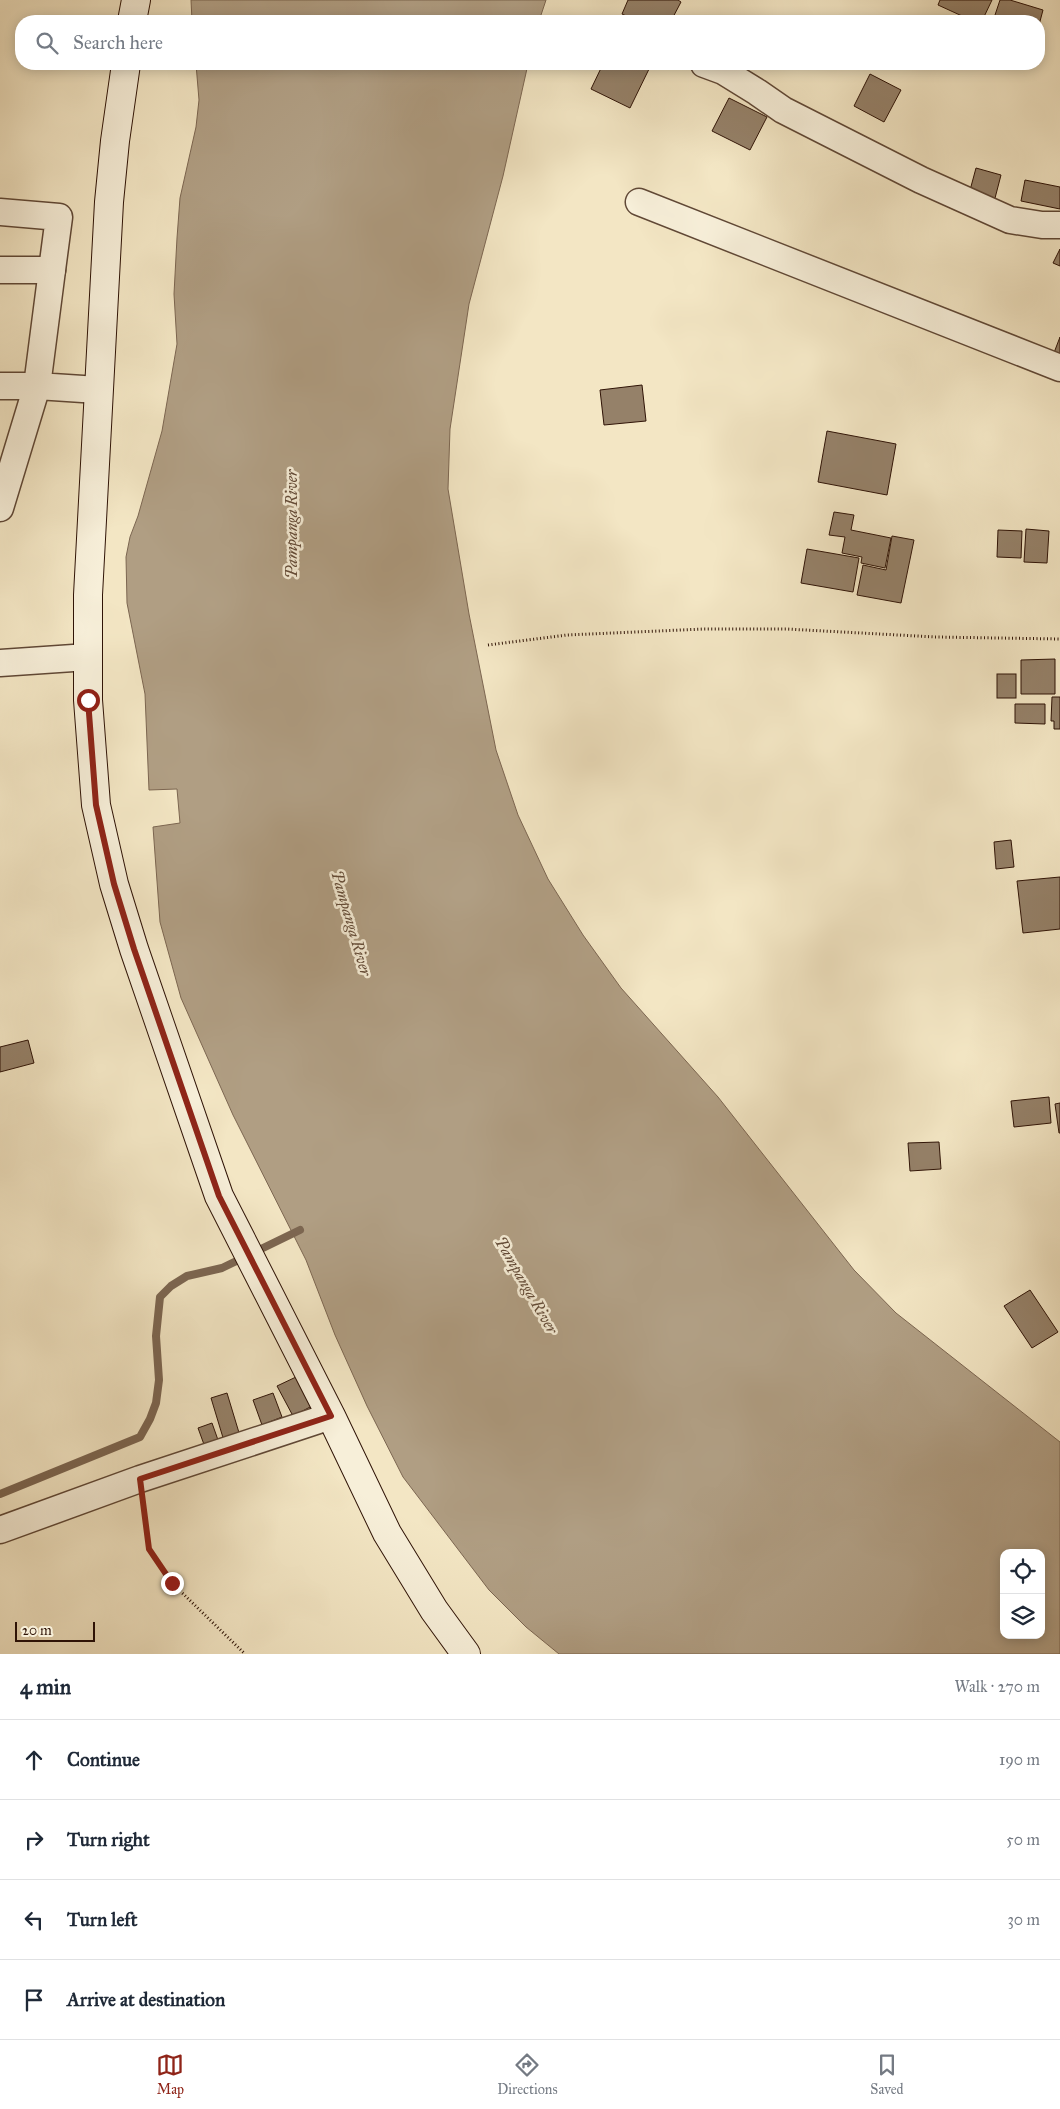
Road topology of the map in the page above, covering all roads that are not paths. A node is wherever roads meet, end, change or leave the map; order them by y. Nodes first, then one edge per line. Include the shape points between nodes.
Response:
1 (136, 0) edge
2 (133, 15) edge
3 (125, 70) edge
4 (719, 70) edge
5 (639, 202) dead end
6 (0, 212) edge
7 (1060, 225) edge
8 (0, 270) edge
9 (52, 270) junction
10 (1060, 368) edge
11 (0, 386) edge
12 (36, 386) junction
13 (98, 390) junction
14 (0, 508) edge
15 (88, 657) junction
16 (0, 663) edge
17 (331, 1416) junction
18 (0, 1530) edge
19 (466, 1654) edge

1 - 2 main road
3 - 13 main road via 110,193
4 - 7 street via 783,110 921,180 1010,220
5 - 10 street
6 - 9 street via 59,217
8 - 9 street
9 - 12 street
11 - 12 street
12 - 13 street
12 - 14 street
13 - 15 main road
15 - 16 street
15 - 17 main road via 96,805 114,884 134,949 219,1196
17 - 18 street via 140,1479
17 - 19 main road via 387,1533 434,1610

